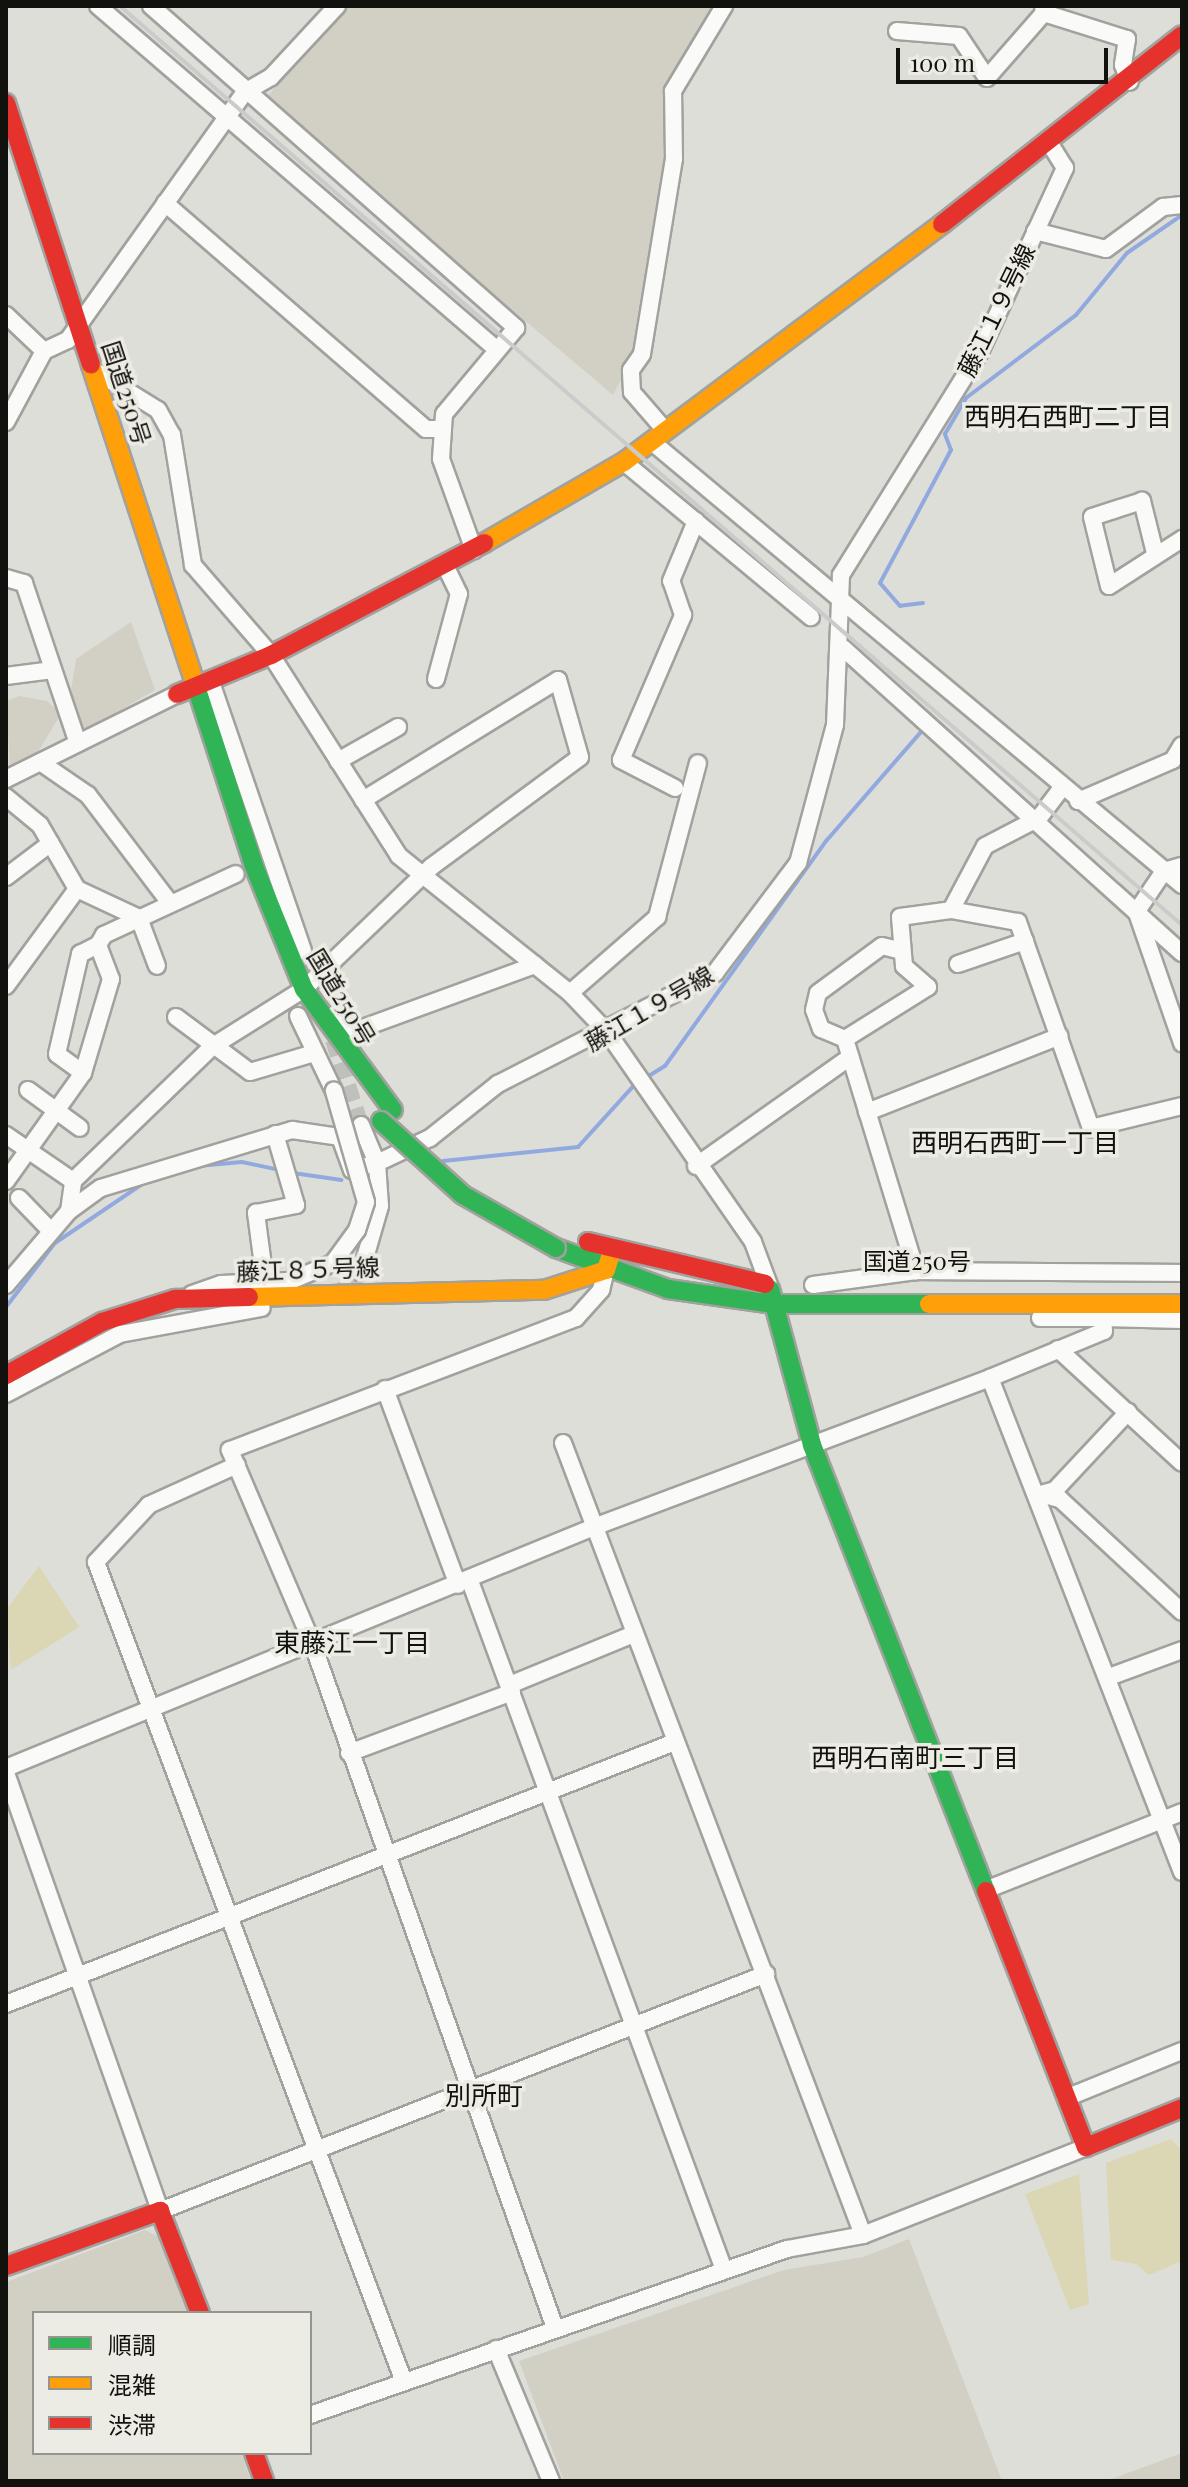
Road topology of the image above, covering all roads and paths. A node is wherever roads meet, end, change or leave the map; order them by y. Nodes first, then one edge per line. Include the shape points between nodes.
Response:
1 (98, 6) edge
2 (151, 6) edge
3 (337, 6) edge
4 (724, 6) edge
5 (1044, 10) edge
6 (897, 31) dead end
7 (1182, 35) edge
8 (1130, 82) junction
9 (245, 92) junction
10 (6, 103) edge
11 (222, 121) junction
12 (1050, 144) junction
13 (6, 160) edge
14 (165, 203) junction
15 (1182, 205) edge
16 (1035, 231) junction
17 (6, 315) edge
18 (74, 334) junction
19 (495, 348) junction
20 (44, 351) junction
21 (95, 371) junction
22 (6, 422) edge
23 (443, 429) junction
24 (658, 435) junction
25 (624, 462) junction
26 (696, 521) junction
27 (1182, 539) edge
28 (474, 550) junction
29 (1155, 553) junction
30 (445, 565) junction
31 (6, 578) edge
32 (837, 600) junction
33 (811, 617) dead end
34 (843, 648) junction
35 (271, 655) junction
36 (53, 670) junction
37 (6, 676) edge
38 (436, 679) dead end
39 (203, 686) junction
40 (177, 694) junction
41 (398, 727) dead end
42 (78, 743) junction
43 (1182, 745) edge
44 (338, 761) junction
45 (40, 762) junction
46 (698, 763) dead end
47 (6, 779) edge
48 (1062, 787) junction
49 (675, 788) dead end
50 (6, 797) edge
51 (363, 800) junction
52 (1078, 801) junction
53 (1039, 818) junction
54 (51, 843) junction
55 (1182, 866) edge
56 (1164, 871) junction
57 (236, 874) junction
58 (6, 877) edge
59 (421, 881) junction
60 (1182, 885) edge
61 (77, 889) junction
62 (170, 903) junction
63 (951, 910) junction
64 (1137, 911) junction
65 (139, 918) junction
66 (1025, 941) junction
67 (98, 945) junction
68 (898, 950) junction
69 (303, 951) dead end
70 (1182, 953) edge
71 (958, 964) dead end
72 (535, 965) junction
73 (157, 966) dead end
74 (6, 986) edge
75 (570, 993) junction
76 (300, 1001) junction
77 (176, 1017) dead end
78 (608, 1033) junction
79 (1060, 1036) junction
80 (845, 1039) junction
81 (1182, 1043) edge
82 (213, 1046) junction
83 (314, 1053) junction
84 (850, 1057) junction
85 (83, 1073) junction
86 (28, 1090) dead end
87 (1182, 1106) edge
88 (58, 1111) junction
89 (867, 1112) junction
90 (361, 1125) tunnel mouth
91 (80, 1128) dead end
92 (275, 1134) junction
93 (6, 1135) edge
94 (31, 1152) junction
95 (377, 1163) junction
96 (696, 1166) junction
97 (6, 1181) edge
98 (73, 1181) junction
99 (19, 1198) dead end
100 (69, 1211) junction
101 (50, 1230) junction
102 (609, 1261) junction
103 (916, 1271) junction
104 (361, 1272) tunnel mouth
105 (264, 1273) dead end
106 (1182, 1273) edge
107 (6, 1285) edge
108 (769, 1285) junction
109 (813, 1285) junction
110 (1182, 1285) edge
111 (175, 1299) junction
112 (774, 1304) junction
113 (884, 1304) junction
114 (1182, 1304) edge
115 (262, 1308) dead end
116 (1103, 1318) junction
117 (1182, 1320) edge
118 (1058, 1349) junction
119 (6, 1375) edge
120 (990, 1378) junction
121 (385, 1389) junction
122 (6, 1394) edge
123 (1128, 1412) junction
124 (563, 1443) dead end
125 (812, 1445) junction
126 (1182, 1463) edge
127 (237, 1465) junction
128 (1041, 1494) junction
129 (594, 1527) junction
130 (464, 1583) junction
131 (1182, 1612) edge
132 (634, 1634) junction
133 (313, 1645) junction
134 (1182, 1650) edge
135 (1109, 1677) junction
136 (512, 1688) junction
137 (154, 1708) junction
138 (675, 1742) junction
139 (349, 1753) junction
140 (6, 1771) edge
141 (549, 1792) junction
142 (1182, 1812) edge
143 (1162, 1820) junction
144 (386, 1858) junction
145 (1182, 1872) edge
146 (988, 1889) junction
147 (233, 1917) junction
148 (766, 1974) junction
149 (82, 1977) junction
150 (6, 2004) edge
151 (634, 2024) junction
152 (1182, 2051) edge
153 (470, 2089) junction
154 (1066, 2098) junction
155 (1182, 2108) edge
156 (1086, 2147) junction
157 (315, 2150) junction
158 (160, 2211) junction
159 (863, 2235) junction
160 (6, 2266) edge
161 (724, 2270) junction
162 (199, 2311) edge
163 (555, 2328) junction
164 (496, 2349) junction
165 (404, 2382) junction
166 (312, 2414) edge
167 (255, 2455) edge
168 (264, 2481) edge
169 (551, 2481) edge

1 - 11 street
2 - 9 street
3 - 9 street via 271,77
4 - 24 street via 673,91 674,159 642,354 631,370 632,392
5 - 6 street via 987,78 959,36
5 - 8 street via 1127,39 1123,65
7 - 8 main road
8 - 12 main road
9 - 11 street
9 - 19 street via 516,328
10 - 18 main road, 国道250号
11 - 14 street
11 - 19 street
12 - 16 street, 藤江１９号線 via 1065,168
12 - 24 main road
13 - 18 main road, 国道250号
14 - 18 street
14 - 23 street via 426,429
15 - 16 street via 1163,207 1106,249
16 - 32 street, 藤江１９号線 via 980,352 841,575
17 - 20 street
18 - 20 street
18 - 21 main road, 国道250号
18 - 40 main road, 国道250号
19 - 23 street via 459,388
20 - 22 street
21 - 35 street via 158,410 172,435 193,565
21 - 39 main road, 国道250号
23 - 28 street via 441,459
24 - 25 main road
24 - 32 street
25 - 26 street
25 - 28 main road
26 - 33 street
26 - 49 street via 671,581 683,615 621,760
27 - 29 street
28 - 30 main road
29 - 29 street via 1109,586 1092,517 1142,501
30 - 35 main road
30 - 38 street via 459,594
31 - 36 street via 24,583
32 - 34 street, 藤江１９号線
32 - 48 street
34 - 53 street
34 - 78 street, 藤江１９号線 via 823,790 798,863 715,973
35 - 39 main road
35 - 44 street
36 - 37 street
36 - 42 street
39 - 40 main road
39 - 69 street
39 - 76 main road, 国道250号 via 254,866
40 - 42 street
40 - 57 main road, 国道250号
41 - 44 street
42 - 45 street
43 - 52 street via 1173,760
44 - 51 street
45 - 47 street
45 - 62 street via 88,795
46 - 75 street via 657,917
48 - 52 street
48 - 53 street
50 - 54 street
51 - 59 street
51 - 59 street via 558,680 580,757
52 - 56 street
53 - 63 street via 985,846
53 - 64 street
54 - 58 street
54 - 61 street
55 - 56 street
56 - 60 street
56 - 64 street
57 - 62 street
57 - 76 main road, 国道250号
59 - 72 street
59 - 76 street via 353,935
61 - 65 street
61 - 74 street
62 - 65 street
63 - 66 street via 1018,922
63 - 68 street via 900,917 905,930
64 - 70 street
64 - 81 street
65 - 67 street
65 - 73 street
66 - 71 street
66 - 79 street
67 - 85 street via 111,979
67 - 85 street via 80,954 57,1054
68 - 80 street via 928,987
68 - 80 street via 882,946 818,993 814,1010 821,1029
72 - 75 street
72 - 76 street via 349,1033 325,997
75 - 78 street
76 - 82 street
76 - 83 street
76 - 102 main road, 国道250号 via 387,1116 559,1239
77 - 82 street
78 - 95 street, 藤江１９号線 via 498,1084 430,1138
78 - 96 street
79 - 87 street via 1091,1128
79 - 89 street
80 - 84 street
82 - 83 street via 250,1072
82 - 98 street
83 - 111 street, bridge via 334,1091 366,1202 333,1263 290,1281 221,1284
84 - 89 street
84 - 96 street
85 - 88 street
86 - 88 street
88 - 91 street
88 - 94 street
89 - 103 street
90 - 95 street
92 - 95 street via 318,1130 340,1137 352,1170
92 - 100 street via 101,1188
92 - 105 street via 288,1162 296,1205 256,1213
93 - 94 street
94 - 97 street
94 - 98 street
95 - 104 street via 380,1206
96 - 108 street via 753,1242
98 - 100 street
99 - 101 street
100 - 101 street
101 - 107 street
102 - 108 main road, 国道250号
102 - 111 main road, 藤江８５号線 via 544,1290
102 - 112 main road, 国道250号 via 668,1289
102 - 121 street via 601,1290 576,1318
103 - 106 street
103 - 109 street
108 - 109 main road, 国道250号
108 - 112 main road
109 - 110 main road, 国道250号
111 - 119 main road, 藤江８５号線 via 102,1322
112 - 113 main road, 国道250号
112 - 125 main road
113 - 114 main road, 国道250号
113 - 116 street via 894,1317
115 - 122 street via 120,1334
116 - 117 street
116 - 118 street via 1104,1331
118 - 120 street
118 - 123 street
120 - 125 street
120 - 128 street
121 - 127 street via 230,1450
121 - 130 street
123 - 126 street
123 - 128 street via 1055,1490
124 - 129 street
125 - 129 street
125 - 146 main road
127 - 133 street
127 - 137 street via 149,1505 96,1562
128 - 131 street via 1060,1499
128 - 135 street
129 - 130 street
129 - 132 street
130 - 133 street
130 - 136 street
132 - 136 street
132 - 138 street
133 - 137 street
133 - 139 street
134 - 135 street
135 - 143 street
136 - 139 street
136 - 141 street
137 - 140 street
137 - 147 street
138 - 141 street
138 - 148 street
139 - 144 street
140 - 149 street
141 - 144 street
141 - 151 street
142 - 143 street
143 - 145 street
143 - 146 street
144 - 147 street
144 - 153 street
146 - 154 main road
147 - 149 street
147 - 157 street
148 - 151 street
148 - 159 street
149 - 150 street
149 - 158 street
151 - 153 street
151 - 161 street
152 - 154 street
153 - 157 street
153 - 163 street
154 - 156 main road
155 - 156 main road
156 - 159 street
157 - 158 street
157 - 165 street
158 - 160 main road
158 - 162 main road
159 - 161 street
161 - 163 street
163 - 164 street
164 - 165 street
164 - 169 street
165 - 166 street
167 - 168 main road

